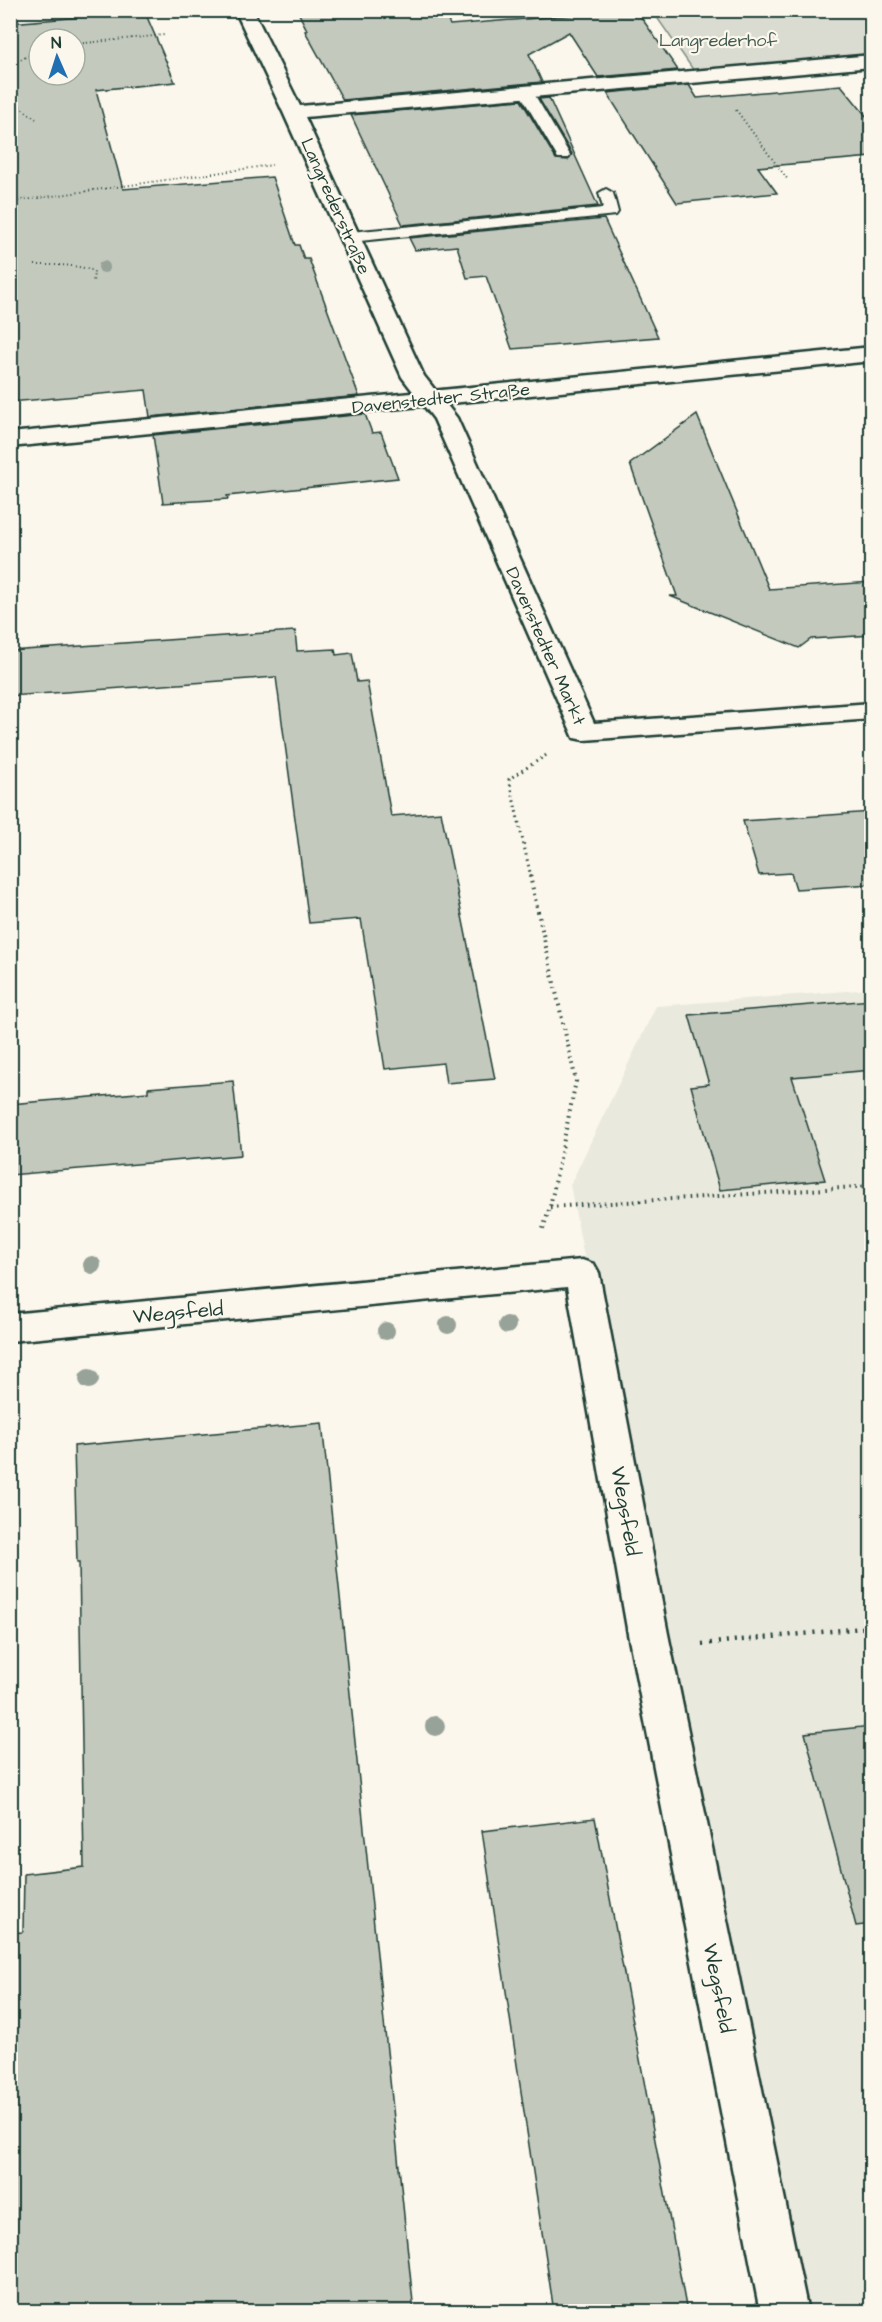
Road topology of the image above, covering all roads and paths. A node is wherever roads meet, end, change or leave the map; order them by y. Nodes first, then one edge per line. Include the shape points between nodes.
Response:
1 (243, 10) edge
2 (27, 56) edge
3 (872, 62) edge
4 (10, 65) edge
5 (710, 76) junction
6 (526, 92) junction
7 (10, 99) edge
8 (293, 112) junction
9 (36, 119) dead end
10 (563, 155) dead end
11 (315, 160) junction
12 (788, 180) dead end
13 (606, 193) dead end
14 (10, 202) edge
15 (350, 237) junction
16 (35, 265) dead end
17 (93, 283) dead end
18 (872, 354) edge
19 (430, 399) junction
20 (10, 440) edge
21 (872, 711) edge
22 (584, 732) junction
23 (872, 1186) edge
24 (550, 1207) junction
25 (528, 1279) junction
26 (10, 1328) edge
27 (872, 1627) edge
28 (652, 1650) junction
29 (784, 2312) edge

1 - 8 street, Langrederstraße
2 - 4 path
3 - 5 street
5 - 6 street
5 - 12 path
6 - 8 street
6 - 10 lane
7 - 9 path
8 - 11 street, Langrederstraße
11 - 14 path
11 - 15 street, Langrederstraße
13 - 15 lane via 610,212
15 - 19 street, Langrederstraße via 413,377
16 - 17 path via 84,267 94,272
18 - 19 street, Davenstedter Straße
19 - 20 street, Davenstedter Straße
19 - 22 street, Davenstedter Markt via 445,418
21 - 22 street, Davenstedter Markt
22 - 24 path via 508,779 576,1081
23 - 24 path
24 - 25 path
25 - 26 street, Wegsfeld
25 - 28 street, Wegsfeld via 582,1273
27 - 28 path
28 - 29 street, Wegsfeld

